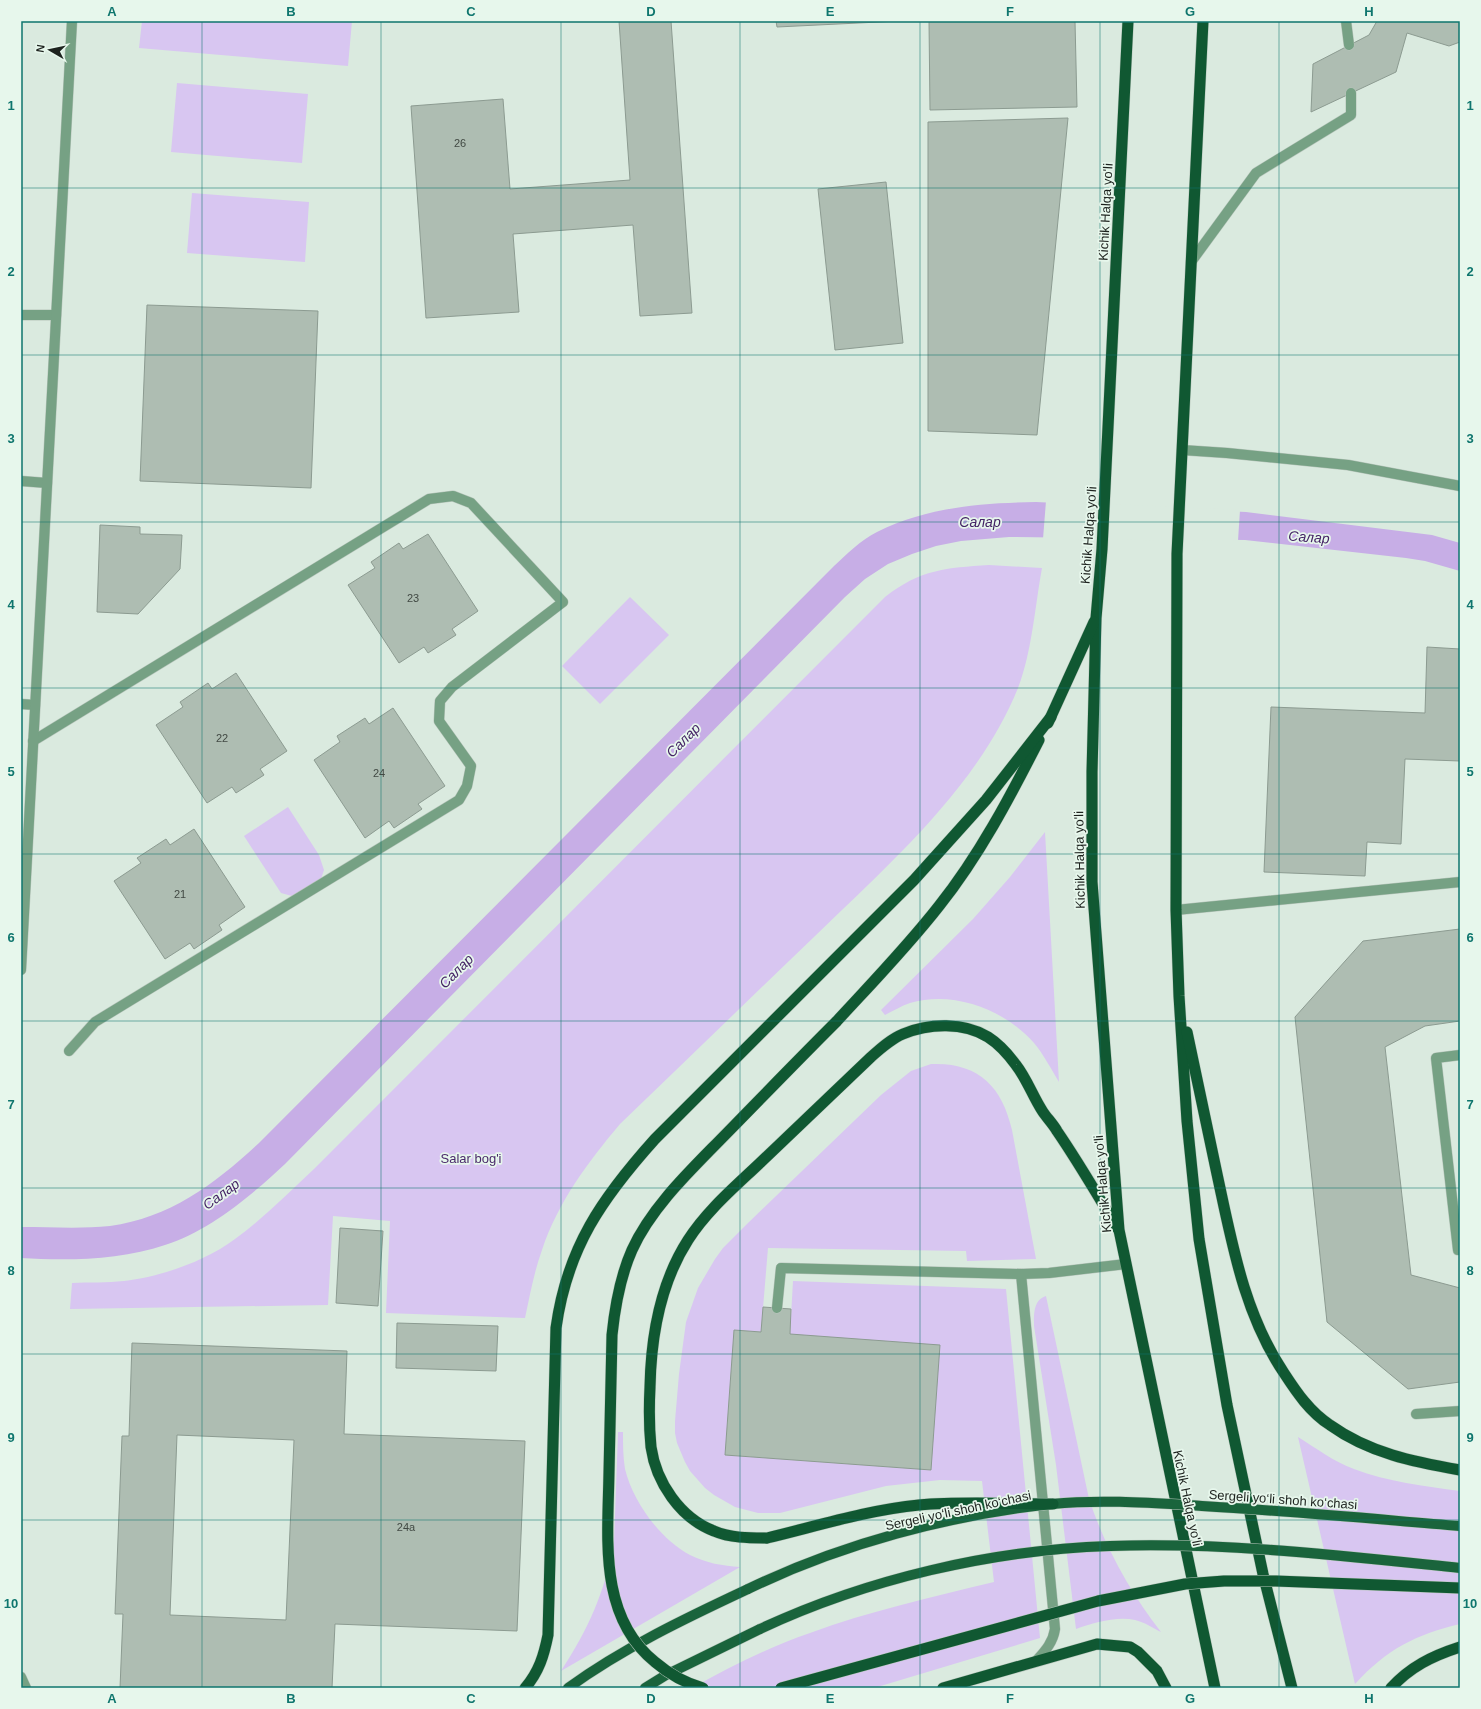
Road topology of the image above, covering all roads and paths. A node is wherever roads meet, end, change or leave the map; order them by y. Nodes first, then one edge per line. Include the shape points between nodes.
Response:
1 (72, 21) edge
2 (1128, 21) edge
3 (1203, 21) edge
4 (1346, 21) edge
5 (1349, 45) dead end
6 (1351, 93) dead end
7 (1191, 262) junction
8 (21, 315) edge
9 (56, 315) junction
10 (1182, 450) junction
11 (21, 481) edge
12 (47, 483) junction
13 (1458, 487) edge
14 (1096, 618) junction
15 (21, 704) edge
16 (35, 705) junction
17 (1050, 717) junction
18 (33, 741) junction
19 (1460, 882) edge
20 (1176, 910) junction
21 (21, 964) edge
22 (21, 970) edge
23 (1179, 996) junction
24 (68, 1051) dead end
25 (1460, 1055) edge
26 (1119, 1230) junction
27 (1460, 1250) edge
28 (1126, 1264) junction
29 (1021, 1274) junction
30 (777, 1308) dead end
31 (1460, 1411) edge
32 (1416, 1414) dead end
33 (1460, 1470) edge
34 (1053, 1504) junction
35 (1460, 1526) edge
36 (1460, 1568) edge
37 (1460, 1588) edge
38 (1460, 1647) edge
39 (1037, 1660) junction
40 (525, 1688) edge
41 (568, 1688) edge
42 (645, 1688) edge
43 (703, 1688) edge
44 (781, 1688) edge
45 (943, 1688) edge
46 (1166, 1688) edge
47 (1215, 1688) edge
48 (1292, 1688) edge
49 (1391, 1688) edge

1 - 9 street
2 - 14 highway, Kichik Halqa yo'li via 1102,549
3 - 7 highway
4 - 5 street
6 - 7 street via 1351,116 1256,173
7 - 10 highway
8 - 9 street
9 - 12 street
10 - 13 street via 1348,465
10 - 20 highway via 1177,554
11 - 12 street
12 - 16 street
14 - 17 highway
14 - 26 highway, Kichik Halqa yo'li via 1092,882
15 - 16 street
16 - 18 street
17 - 40 highway via 986,800 914,880 655,1139 622,1177 587,1230 570,1268 556,1328 548,1635 537,1673
17 - 43 highway, bridge via 1020,778 986,836 962,875 924,925 836,1022 665,1200 632,1249 622,1276 612,1335 609,1577 618,1612 626,1628 646,1655 681,1680
18 - 21 street
18 - 24 street via 429,499 453,496 471,503 563,602 452,687 440,701 439,721 471,766 467,786 459,800 95,1022
19 - 20 street
20 - 23 highway
21 - 22 street
23 - 33 highway via 1238,1268 1259,1326 1279,1366 1317,1415 1358,1443 1423,1464
23 - 48 highway via 1187,1121 1199,1239 1227,1405
25 - 27 street via 1436,1058
26 - 28 highway, Kichik Halqa yo'li
26 - 34 highway, bridge via 1042,1111 1021,1072 1003,1050 976,1031 961,1027 924,1028 893,1039 871,1057 705,1216 680,1254 668,1280 660,1308 652,1356 649,1405 652,1448 658,1474 674,1501 700,1524 714,1532 746,1538 767,1538 885,1510 919,1505
28 - 29 street
28 - 47 highway, Kichik Halqa yo'li
29 - 30 street via 781,1268
29 - 39 street via 1055,1629 1050,1646
31 - 32 street
34 - 35 main road, Sergeli yo‘li shoh ko‘chasi, bridge via 1157,1503
34 - 41 main road, Sergeli yo‘li shoh ko‘chasi, bridge via 990,1513 888,1537 802,1564 648,1638
36 - 42 main road, bridge via 1346,1556 1199,1546 1108,1546 974,1562 894,1579 842,1596 760,1629
37 - 44 highway, bridge via 1276,1581 1185,1584 1098,1601
38 - 49 highway via 1422,1662
39 - 45 highway
39 - 46 highway via 1097,1644 1130,1647 1157,1671

